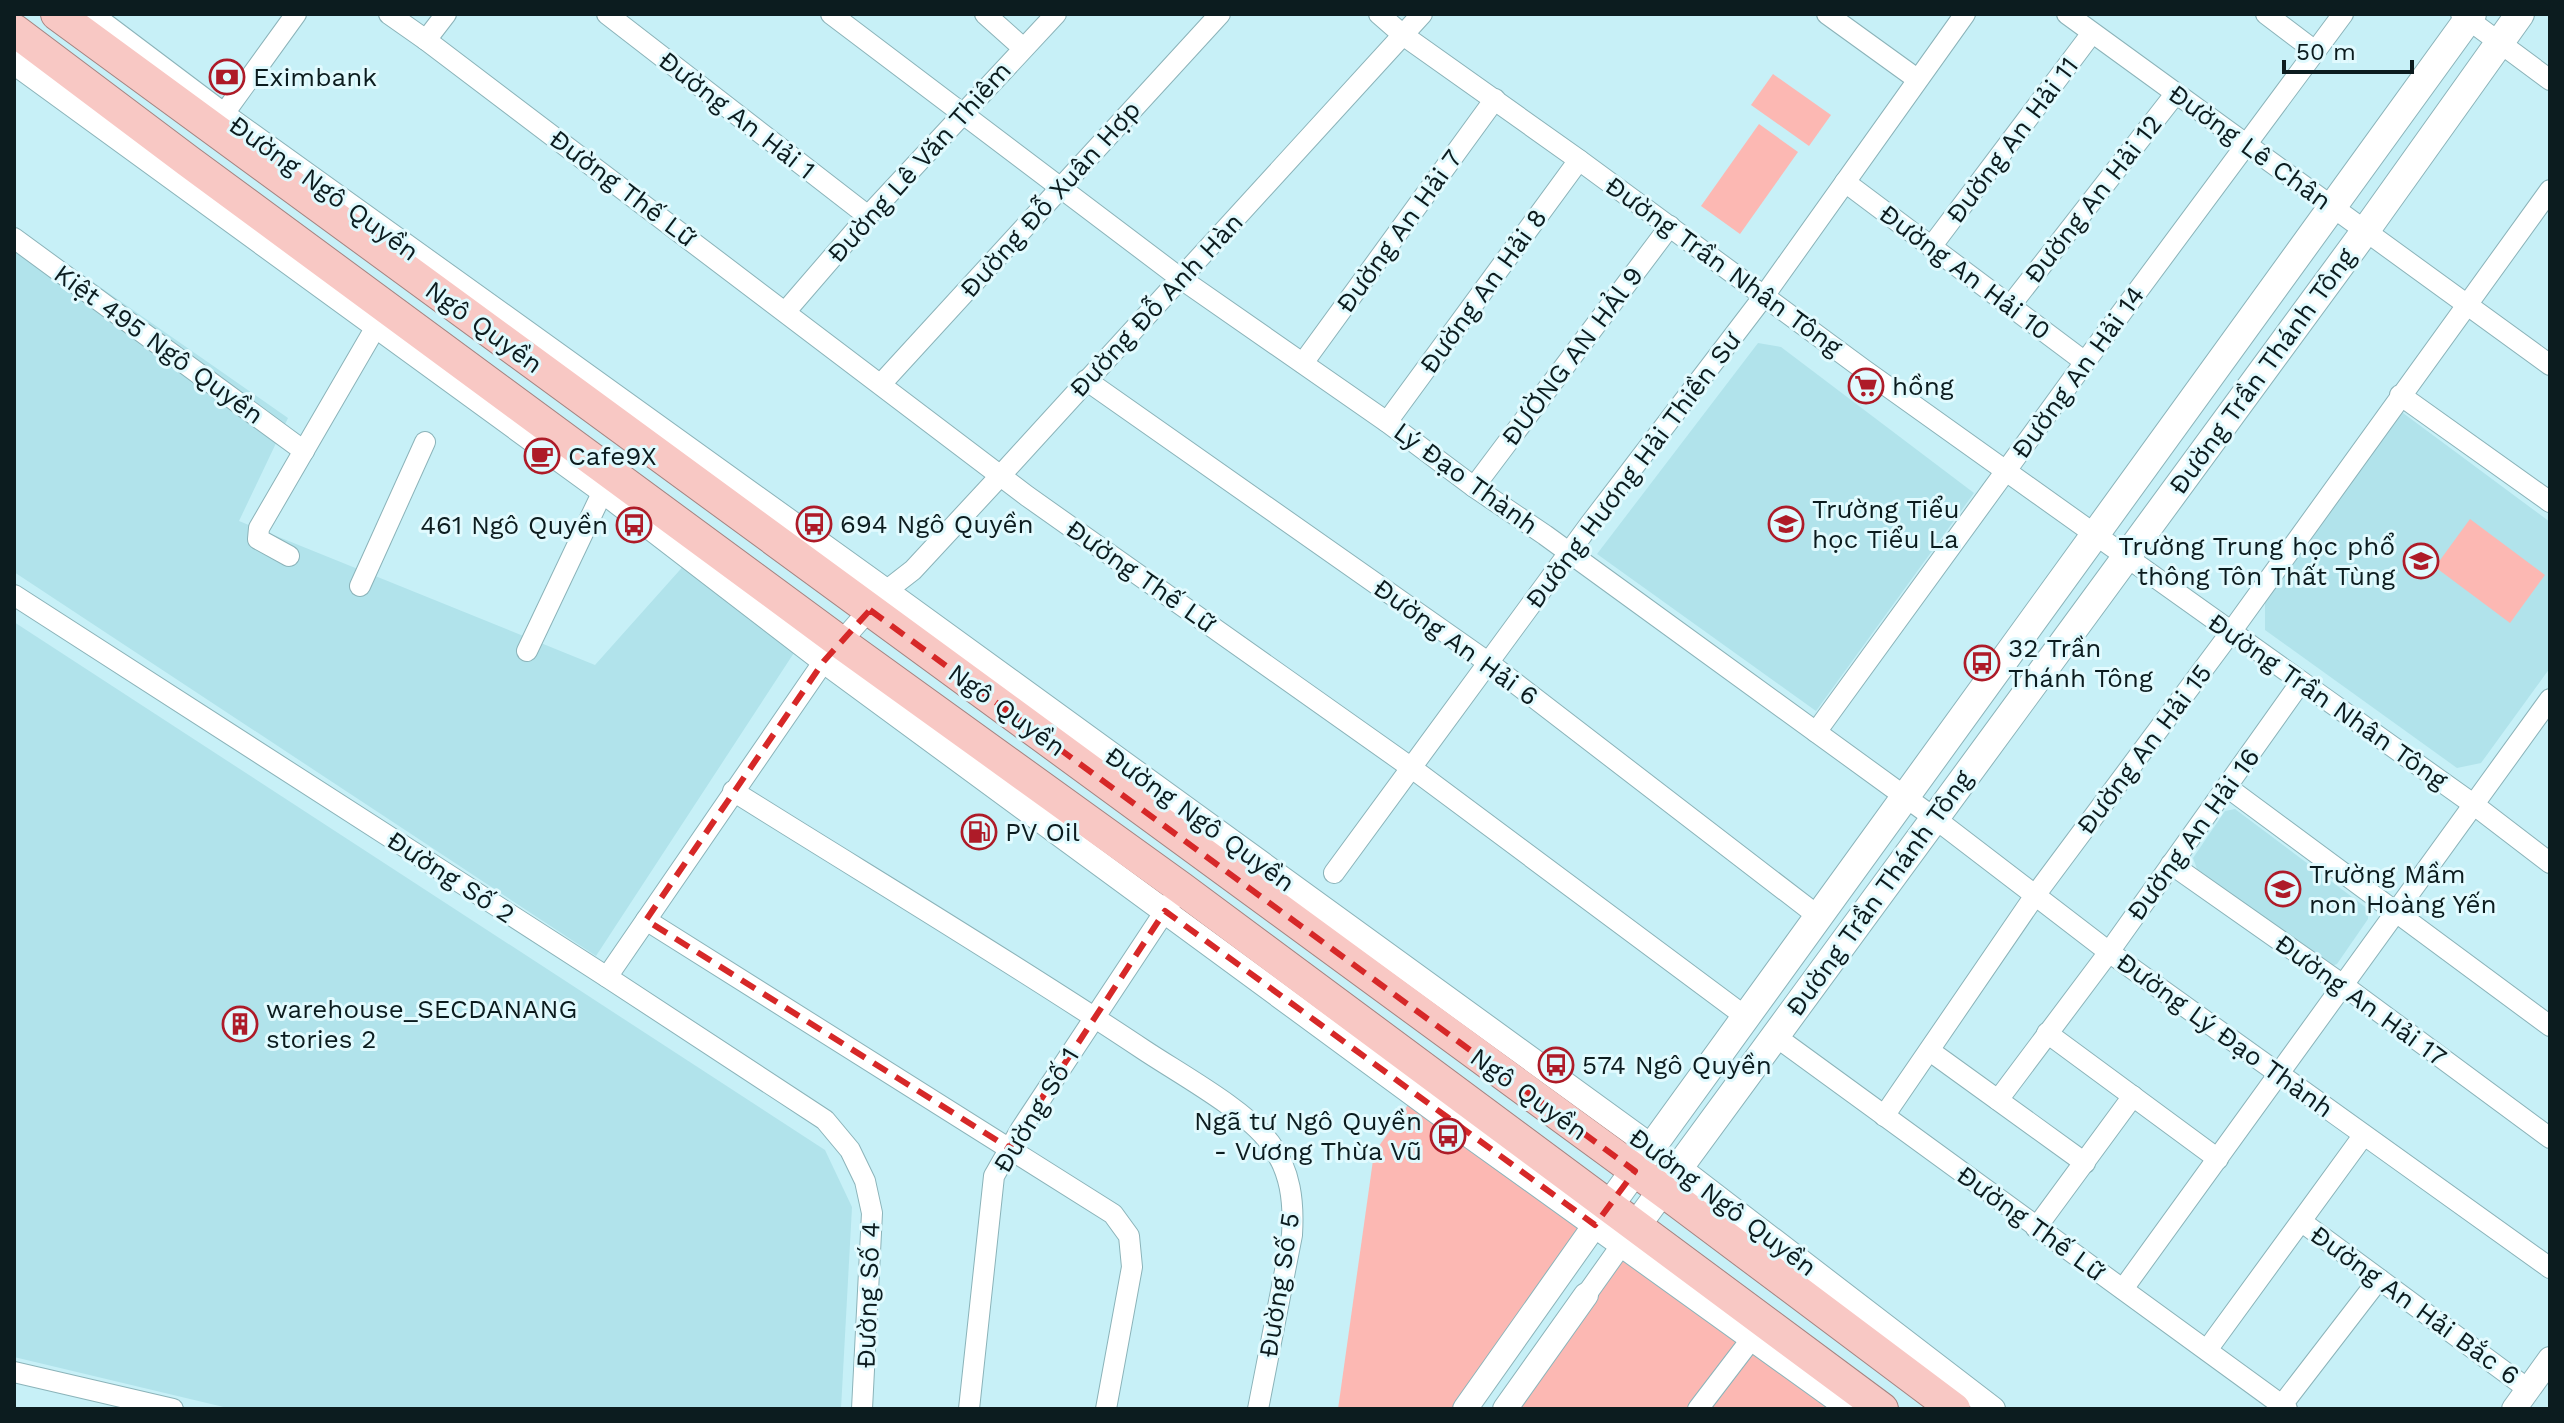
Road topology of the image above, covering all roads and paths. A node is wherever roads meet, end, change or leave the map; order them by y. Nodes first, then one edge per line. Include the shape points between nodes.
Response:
1 (57, 14) edge
2 (89, 14) edge
3 (296, 14) edge
4 (389, 14) edge
5 (446, 14) edge
6 (607, 14) edge
7 (831, 14) edge
8 (985, 14) edge
9 (1056, 14) edge
10 (1220, 14) edge
11 (1379, 14) edge
12 (1422, 14) edge
13 (1827, 14) edge
14 (1965, 14) edge
15 (2067, 14) edge
16 (2266, 14) edge
17 (2343, 14) edge
18 (2520, 14) edge
19 (2467, 16) edge
20 (14, 30) edge
21 (2092, 33) junction
22 (1403, 35) junction
23 (426, 40) junction
24 (2500, 43) junction
25 (1023, 48) junction
26 (2315, 51) junction
27 (14, 62) edge
28 (1917, 79) junction
29 (2550, 80) edge
30 (2176, 93) junction
31 (1495, 99) junction
32 (961, 113) junction
33 (223, 115) junction
34 (2246, 144) junction
35 (1579, 160) junction
36 (1845, 182) junction
37 (1061, 187) junction
38 (2550, 190) edge
39 (2333, 207) junction
40 (868, 216) junction
41 (2542, 220) edge
42 (1670, 226) junction
43 (2366, 230) junction
44 (14, 238) edge
45 (1931, 247) junction
46 (1180, 278) junction
47 (1764, 296) junction
48 (2010, 306) junction
49 (2466, 306) junction
50 (786, 311) junction
51 (377, 325) junction
52 (2085, 362) junction
53 (1303, 363) junction
54 (2550, 365) edge
55 (1086, 380) junction
56 (881, 384) junction
57 (2400, 395) junction
58 (1387, 422) junction
59 (425, 442) dead end
60 (304, 451) junction
61 (2006, 472) junction
62 (1001, 475) junction
63 (1474, 487) junction
64 (603, 491) junction
65 (2550, 502) edge
66 (2095, 535) junction
67 (1569, 553) junction
68 (289, 556) dead end
69 (2125, 557) junction
70 (360, 586) dead end
71 (14, 595) edge
72 (878, 601) junction
73 (2231, 632) junction
74 (527, 651) dead end
75 (832, 652) junction
76 (1489, 663) junction
77 (2301, 682) junction
78 (2550, 699) edge
79 (1816, 732) junction
80 (1413, 769) junction
81 (2227, 787) junction
82 (733, 791) junction
83 (1903, 797) junction
84 (2473, 804) junction
85 (1933, 817) junction
86 (2550, 863) edge
87 (2171, 864) junction
88 (1334, 873) dead end
89 (2036, 894) junction
90 (1173, 899) junction
91 (2397, 911) junction
92 (1818, 916) junction
93 (646, 920) junction
94 (2109, 952) junction
95 (607, 977) junction
96 (2343, 985) junction
97 (1094, 1017) junction
98 (1746, 1017) junction
99 (2550, 1026) edge
100 (2047, 1033) junction
101 (1775, 1036) junction
102 (1930, 1051) junction
103 (2280, 1073) junction
104 (2133, 1096) junction
105 (1998, 1100) junction
106 (1884, 1116) junction
107 (2363, 1136) junction
108 (2550, 1138) edge
109 (1009, 1148) junction
110 (1644, 1159) junction
111 (2218, 1159) junction
112 (2085, 1163) junction
113 (1671, 1179) junction
114 (865, 1181) joint
115 (1602, 1215) junction
116 (2302, 1222) junction
117 (2036, 1228) junction
118 (1628, 1235) junction
119 (2550, 1268) edge
120 (2379, 1279) junction
121 (2123, 1289) junction
122 (1586, 1295) joint
123 (1753, 1337) junction
124 (2207, 1350) junction
125 (2550, 1359) edge
126 (14, 1372) edge
127 (2528, 1389) junction
128 (2285, 1407) edge
129 (173, 1409) edge
130 (862, 1409) edge
131 (969, 1409) edge
132 (1106, 1409) edge
133 (1258, 1409) edge
134 (1465, 1409) edge
135 (1505, 1409) edge
136 (1698, 1409) edge
137 (1850, 1409) edge
138 (1882, 1409) edge
139 (1954, 1409) edge
140 (1993, 1409) edge
141 (2514, 1409) edge

1 - 72 highway, Ngô Quyền
2 - 33 street, Đường Ngô Quyền
3 - 33 street
4 - 23 street, Đường Thế Lữ
5 - 23 street
6 - 40 street, Đường An Hải 1
7 - 32 street, Lý Đạo Thành
8 - 25 street
9 - 25 street, Đường Lê Văn Thiêm
10 - 37 street, Đường Đỗ Xuân Hợp
11 - 22 street, Đường Trần Nhân Tông
12 - 22 street, Đường Đỗ Anh Hàn
13 - 28 street
14 - 28 street, Đường Hương Hải Thiền Sư
15 - 21 street, Đường Lê Chân
16 - 26 street
17 - 26 street, Đường An Hải 14
18 - 24 main road, Đường Trần Thánh Tông
19 - 24 street
19 - 39 main road, Đường Trần Thánh Tông
20 - 75 highway, Ngô Quyền
21 - 30 street, Đường Lê Chân
21 - 45 street, Đường An Hải 11
22 - 31 street, Đường Trần Nhân Tông
22 - 46 street, Đường Đỗ Anh Hàn
23 - 50 street, Đường Thế Lữ
24 - 29 street
24 - 43 main road, Đường Trần Thánh Tông
25 - 32 street, Đường Lê Văn Thiêm
26 - 34 street, Đường An Hải 14
27 - 51 street
28 - 36 street, Đường Hương Hải Thiền Sư
30 - 34 street, Đường Lê Chân
30 - 48 street, Đường An Hải 12
31 - 35 street, Đường Trần Nhân Tông
31 - 53 street, Đường An Hải 7
32 - 37 street, Lý Đạo Thành
32 - 40 street, Đường Lê Văn Thiêm
33 - 72 street, Đường Ngô Quyền
34 - 39 street, Đường Lê Chân
34 - 52 street, Đường An Hải 14
35 - 42 street, Đường Trần Nhân Tông
35 - 58 street, Đường An Hải 8
36 - 45 street, Đường An Hải 10
36 - 47 street, Đường Hương Hải Thiền Sư
37 - 46 street, Lý Đạo Thành
37 - 56 street, Đường Đỗ Xuân Hợp
38 - 41 street, Đường An Hải 15
39 - 43 street, Đường Lê Chân
39 - 66 main road, Đường Trần Thánh Tông
40 - 50 street, Đường Lê Văn Thiêm
41 - 49 street, Đường An Hải 15
42 - 47 street, Đường Trần Nhân Tông
42 - 63 street, ĐƯỜNG AN HẢl 9
43 - 49 street, Đường Lê Chân
43 - 69 main road, Đường Trần Thánh Tông
44 - 60 street, Kiệt 495 Ngô Quyền
45 - 48 street, Đường An Hải 10
46 - 53 street, Lý Đạo Thành
46 - 55 street, Đường Đỗ Anh Hàn
47 - 61 street, Đường Trần Nhân Tông
47 - 67 street, Đường Hương Hải Thiền Sư
48 - 52 street, Đường An Hải 10
49 - 54 street, Đường Lê Chân
49 - 57 street, Đường An Hải 15
50 - 56 street, Đường Thế Lữ
51 - 60 street
51 - 64 street
52 - 61 street, Đường An Hải 14
53 - 58 street, Lý Đạo Thành
55 - 62 street, Đường Đỗ Anh Hàn
55 - 76 street, Đường An Hải 6
56 - 62 street, Đường Thế Lữ
57 - 65 street
57 - 73 street, Đường An Hải 15
58 - 63 street, Lý Đạo Thành
59 - 70 street
60 - 68 street via 257,534
61 - 66 street, Đường Trần Nhân Tông
61 - 79 street, Đường An Hải 14
62 - 72 street, Đường Đỗ Anh Hàn
62 - 80 street, Đường Thế Lữ
63 - 67 street, Lý Đạo Thành
64 - 74 street
64 - 75 street
66 - 69 street, Đường Trần Nhân Tông
66 - 83 main road, Đường Trần Thánh Tông
67 - 76 street, Đường Hương Hải Thiền Sư
67 - 79 street, Lý Đạo Thành
69 - 73 street, Đường Trần Nhân Tông
69 - 85 main road, Đường Trần Thánh Tông
71 - 95 street, Đường Số 2
72 - 75 street, Đường Đỗ Anh Hàn
72 - 110 highway, Ngô Quyền
73 - 77 street, Đường Trần Nhân Tông
73 - 89 street, Đường An Hải 15
75 - 82 street, Đường Đỗ Anh Hàn
75 - 90 highway, Ngô Quyền
76 - 80 street, Đường Hương Hải Thiền Sư
76 - 92 street, Đường An Hải 6
77 - 81 street, Đường An Hải 16
77 - 84 street, Đường Trần Nhân Tông
78 - 84 street
79 - 83 street, Lý Đạo Thành
80 - 88 street, Đường Hương Hải Thiền Sư
80 - 98 street, Đường Thế Lữ
81 - 87 street, Đường An Hải 16
81 - 91 street
82 - 93 street, Đường Đỗ Anh Hàn
82 - 97 street
83 - 85 street, Đường Lý Đạo Thành
83 - 92 main road, Đường Trần Thánh Tông
84 - 86 street, Đường Trần Nhân Tông
84 - 91 street
85 - 89 street, Đường Lý Đạo Thành
85 - 101 main road, Đường Trần Thánh Tông
87 - 94 street, Đường An Hải 16
87 - 96 street, Đường An Hải 17
89 - 94 street, Đường Lý Đạo Thành
89 - 102 street, Đường An Hải 15
90 - 97 street, Đường Số 1
90 - 115 highway, Ngô Quyền
91 - 96 street
91 - 99 street
92 - 98 main road, Đường Trần Thánh Tông
93 - 95 street, Đường Đỗ Anh Hàn
93 - 109 street
94 - 100 street, Đường An Hải 16
94 - 103 street, Đường Lý Đạo Thành
95 - 114 street, Đường Số 2 via 825,1120 850,1150
96 - 103 street
96 - 108 street, Đường An Hải 17
97 - 109 street, Đường Số 1
97 - 133 street, Đường Số 5 via 1241,1115 1282,1163 1290,1184 1292,1235
98 - 110 main road, Đường Trần Thánh Tông
100 - 104 street
100 - 105 street, Đường An Hải 16
101 - 106 street, Đường Thế Lữ
101 - 113 main road, Đường Trần Thánh Tông
102 - 105 street
102 - 106 street, Đường An Hải 15
103 - 107 street, Đường Lý Đạo Thành
103 - 111 street
104 - 111 street
104 - 112 street
105 - 112 street
106 - 117 street, Đường Thế Lữ
107 - 116 street
107 - 119 street, Đường Lý Đạo Thành
109 - 131 street, Đường Số 1 via 992,1186
109 - 132 street via 1113,1214 1129,1236 1132,1267
110 - 113 highway, Ngô Quyền
110 - 115 main road, Đường Trần Thánh Tông
111 - 121 street
112 - 117 street
113 - 118 main road, Đường Trần Thánh Tông
113 - 139 highway, Ngô Quyền
113 - 140 street, Đường Ngô Quyền
114 - 130 street, Đường Số 4 via 872,1228
115 - 118 highway, Ngô Quyền
115 - 134 street
116 - 120 street, Đường An Hải Bắc 6
116 - 124 street
117 - 121 street, Đường Thế Lữ
118 - 122 street
118 - 123 street
118 - 138 highway, Ngô Quyền
120 - 127 street, Đường An Hải Bắc 6
120 - 128 street
121 - 124 street, Đường Thế Lữ
122 - 135 street
123 - 136 street
123 - 137 street
124 - 128 street, Đường Thế Lữ
125 - 127 street
126 - 129 street
127 - 141 street

